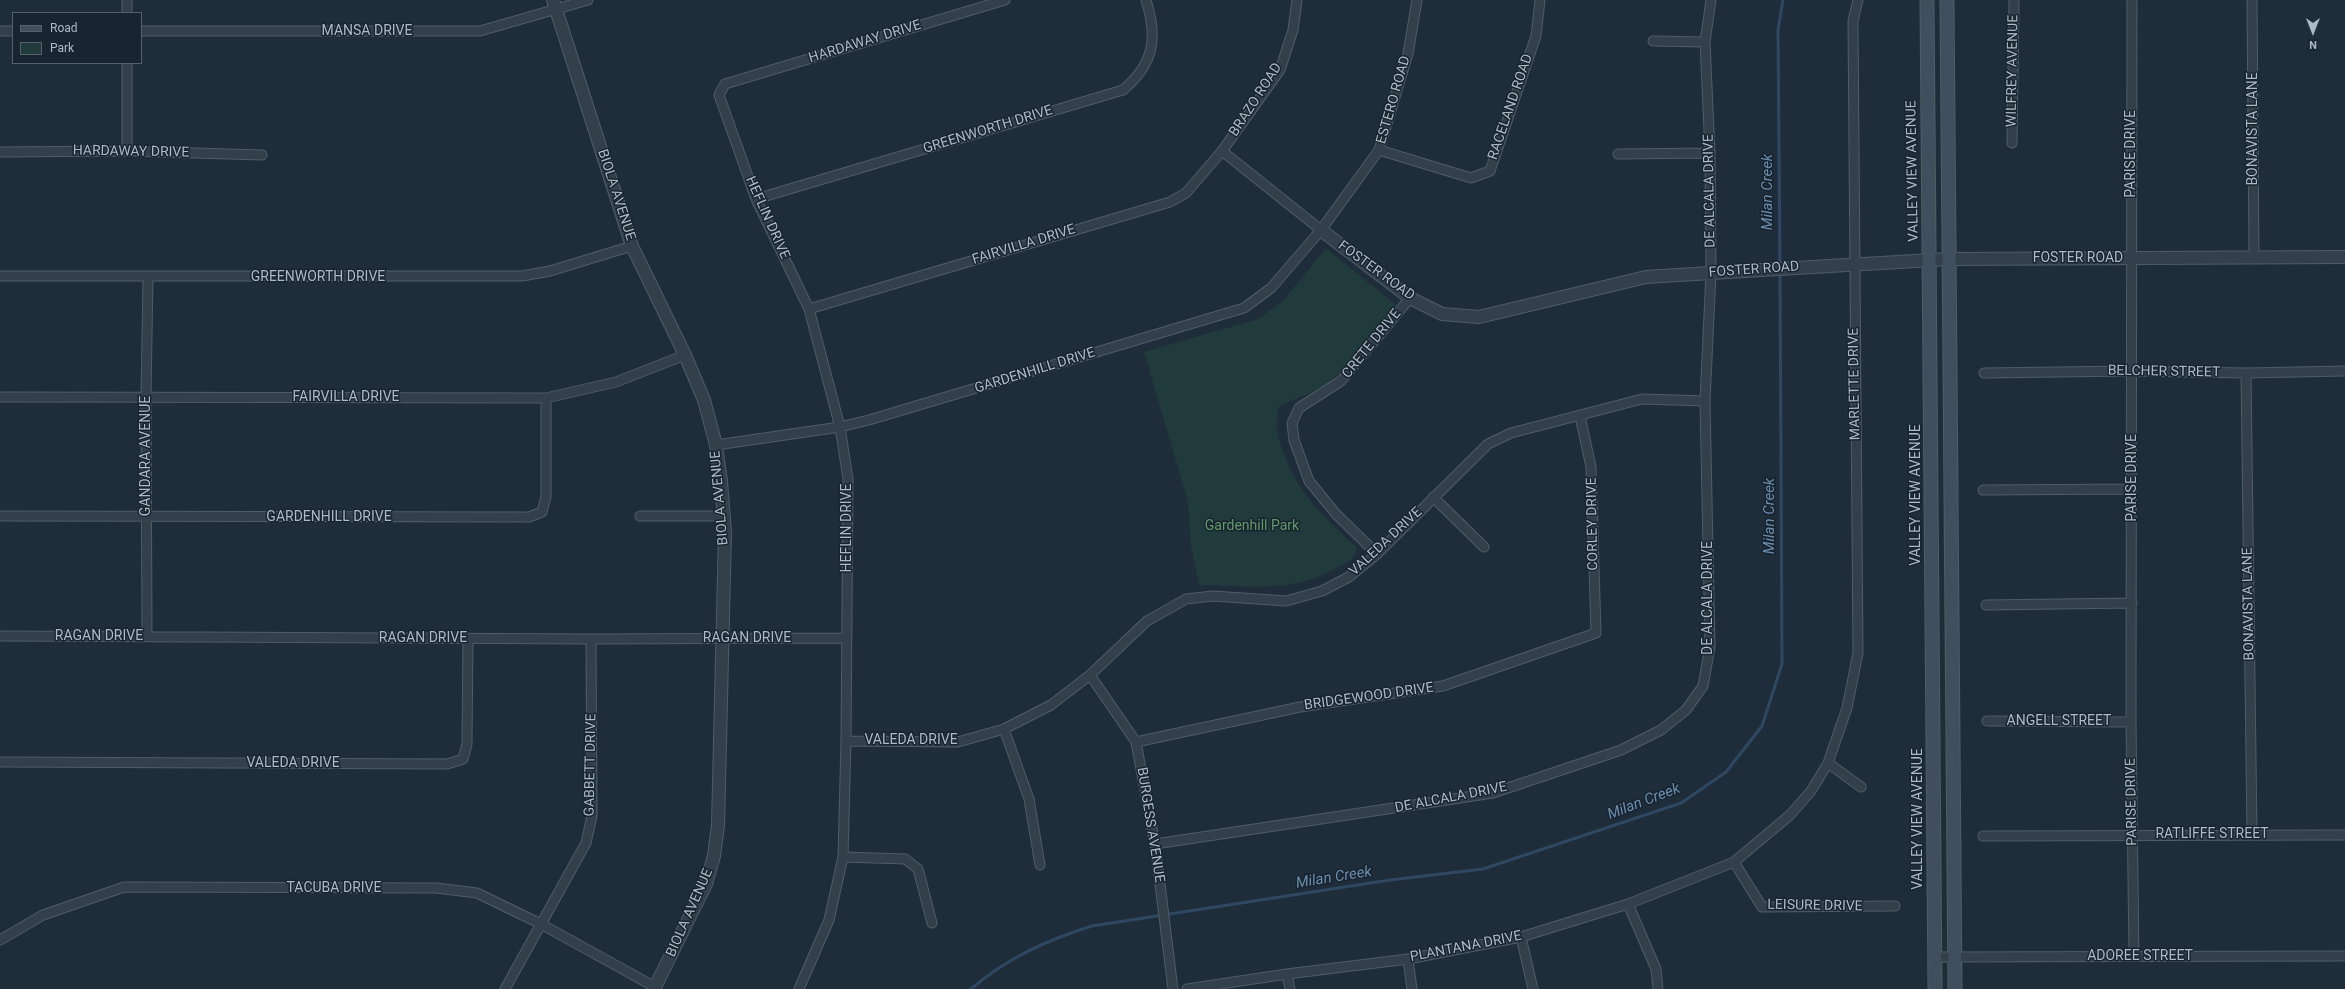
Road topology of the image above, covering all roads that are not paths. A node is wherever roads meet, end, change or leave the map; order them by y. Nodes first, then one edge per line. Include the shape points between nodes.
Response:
1 (127, 0) edge
2 (1005, 0) edge
3 (1146, 0) edge
4 (1297, 0) edge
5 (1417, 0) edge
6 (1540, 0) edge
7 (1711, 0) edge
8 (1858, 0) edge
9 (1927, 0) edge
10 (1947, 0) edge
11 (2014, 0) edge
12 (2132, 0) edge
13 (2252, 0) edge
14 (584, 1) edge
15 (555, 5) edge
16 (127, 12) edge
17 (0, 31) edge
18 (12, 31) edge
19 (142, 31) edge
20 (1653, 41) dead end
21 (1705, 42) junction
22 (127, 64) edge
23 (725, 84) joint
24 (2012, 143) dead end
25 (1379, 150) junction
26 (126, 151) junction
27 (1222, 151) junction
28 (0, 152) edge
29 (1710, 153) junction
30 (262, 154) dead end
31 (1618, 154) dead end
32 (756, 199) junction
33 (1321, 230) junction
34 (632, 246) junction
35 (2254, 257) junction
36 (2345, 257) edge
37 (2130, 258) junction
38 (1949, 259) junction
39 (1930, 260) junction
40 (1854, 263) junction
41 (1711, 272) junction
42 (0, 276) edge
43 (148, 277) junction
44 (1410, 298) junction
45 (808, 309) junction
46 (685, 354) junction
47 (2131, 371) junction
48 (2345, 371) edge
49 (1984, 373) dead end
50 (2246, 373) junction
51 (146, 396) junction
52 (0, 397) edge
53 (546, 398) junction
54 (1705, 401) junction
55 (1580, 416) junction
56 (840, 427) junction
57 (716, 445) junction
58 (2132, 489) junction
59 (1983, 490) dead end
60 (1433, 497) junction
61 (0, 516) edge
62 (146, 516) junction
63 (640, 516) dead end
64 (724, 516) junction
65 (1484, 547) dead end
66 (1377, 554) junction
67 (2132, 603) junction
68 (1986, 605) dead end
69 (1596, 633) joint
70 (0, 636) edge
71 (147, 636) junction
72 (468, 638) junction
73 (722, 638) junction
74 (846, 638) junction
75 (591, 639) junction
76 (1090, 675) junction
77 (1987, 721) dead end
78 (2131, 722) junction
79 (1004, 729) junction
80 (846, 741) junction
81 (1136, 742) junction
82 (0, 762) edge
83 (1828, 763) junction
84 (1861, 787) dead end
85 (2132, 834) junction
86 (2252, 835) junction
87 (2345, 835) edge
88 (1983, 836) dead end
89 (1155, 844) junction
90 (843, 857) junction
91 (1734, 862) junction
92 (1040, 865) dead end
93 (1628, 904) junction
94 (1895, 906) dead end
95 (932, 923) dead end
96 (541, 924) junction
97 (1521, 937) junction
98 (0, 940) edge
99 (1954, 956) junction
100 (2134, 956) junction
101 (2345, 956) edge
102 (1935, 957) junction
103 (1408, 959) junction
104 (1287, 974) junction
105 (654, 988) edge
106 (504, 989) edge
107 (799, 989) edge
108 (1172, 989) edge
109 (1187, 989) edge
110 (1290, 989) edge
111 (1412, 989) edge
112 (1533, 989) edge
113 (1658, 989) edge
114 (1935, 989) edge
115 (1955, 989) edge

1 - 16 street
2 - 23 street, HARDAWAY DRIVE
3 - 32 street, GREENWORTH DRIVE via 1153,37 1149,60 1137,78 1123,90
4 - 27 street, BRAZO ROAD via 1293,30 1280,70
5 - 25 street, ESTERO ROAD via 1408,54
6 - 25 street, RACELAND ROAD via 1536,36 1490,171 1471,178
7 - 21 street, DE ALCALA DRIVE
8 - 40 street, MARLETTE DRIVE via 1853,21
9 - 39 main road, VALLEY VIEW AVENUE
10 - 38 main road
11 - 24 street, WILFREY AVENUE
12 - 37 street, PARISE DRIVE
13 - 35 street, BONAVISTA LANE
14 - 15 street, MANSA DRIVE
15 - 19 street, MANSA DRIVE via 480,31
15 - 34 street, BIOLA AVENUE
17 - 18 street
20 - 21 street
21 - 29 street, DE ALCALA DRIVE
22 - 26 street
23 - 32 street, HEFLIN DRIVE via 719,95
25 - 33 street, ESTERO ROAD
26 - 28 street, HARDAWAY DRIVE
26 - 30 street, HARDAWAY DRIVE
27 - 33 street, FOSTER ROAD
27 - 45 street, FAIRVILLA DRIVE via 1186,193 1170,202
29 - 31 street
29 - 41 street, DE ALCALA DRIVE
32 - 45 street, HEFLIN DRIVE
33 - 44 street, FOSTER ROAD
33 - 56 street, GARDENHILL DRIVE via 1271,288 1244,308 932,403
34 - 43 street, GREENWORTH DRIVE via 550,271 522,276
34 - 46 street, BIOLA AVENUE
35 - 36 street, FOSTER ROAD
35 - 37 street, FOSTER ROAD
37 - 38 street, FOSTER ROAD
37 - 47 street, PARISE DRIVE
38 - 39 street, FOSTER ROAD
38 - 99 main road
39 - 40 street, FOSTER ROAD
39 - 102 main road, VALLEY VIEW AVENUE
40 - 41 street, FOSTER ROAD
40 - 83 street, MARLETTE DRIVE via 1858,653 1847,708
41 - 44 street, FOSTER ROAD via 1646,278 1479,317 1442,314
41 - 54 street, DE ALCALA DRIVE
42 - 43 street, GREENWORTH DRIVE
43 - 51 street, GANDARA AVENUE
44 - 66 street, CRETE DRIVE via 1341,381 1299,408 1292,423 1294,440 1309,481 1336,514
45 - 56 street, HEFLIN DRIVE
46 - 53 street, FAIRVILLA DRIVE via 616,382
46 - 57 street, BIOLA AVENUE via 704,400
47 - 49 street, BELCHER STREET
47 - 50 street, BELCHER STREET
47 - 58 street, PARISE DRIVE
48 - 50 street, BELCHER STREET
50 - 86 street, BONAVISTA LANE
51 - 52 street, FAIRVILLA DRIVE
51 - 53 street, FAIRVILLA DRIVE
51 - 62 street, GANDARA AVENUE
53 - 62 street, GARDENHILL DRIVE via 546,497 542,512 529,517
54 - 55 street, VALEDA DRIVE via 1642,399
54 - 89 street, DE ALCALA DRIVE via 1710,647 1703,686 1686,710 1661,730 1621,750 1493,793
55 - 60 street, VALEDA DRIVE via 1511,433 1488,444
55 - 69 street, CORLEY DRIVE via 1591,467
56 - 57 street, GARDENHILL DRIVE
56 - 74 street, HEFLIN DRIVE via 848,480
57 - 64 street, BIOLA AVENUE
58 - 59 street
58 - 67 street, PARISE DRIVE
60 - 65 street
60 - 66 street, VALEDA DRIVE
61 - 62 street, GARDENHILL DRIVE
62 - 71 street, GANDARA AVENUE
63 - 64 street
64 - 73 street, BIOLA AVENUE
66 - 76 street, VALEDA DRIVE via 1349,577 1322,591 1286,601 1213,596 1186,599 1147,621
67 - 68 street
67 - 78 street, PARISE DRIVE
69 - 81 street, BRIDGEWOOD DRIVE via 1443,686 1300,707
70 - 71 street, RAGAN DRIVE
71 - 72 street, RAGAN DRIVE
72 - 75 street, RAGAN DRIVE
72 - 82 street, VALEDA DRIVE via 467,744 463,760 447,764
73 - 74 street, RAGAN DRIVE
73 - 75 street, RAGAN DRIVE
73 - 105 street, BIOLA AVENUE via 718,825 714,856 706,884
74 - 80 street, HEFLIN DRIVE
75 - 96 street, GABBETT DRIVE via 592,816 586,843
76 - 79 street, VALEDA DRIVE via 1051,705
76 - 81 street, BURGESS AVENUE
77 - 78 street, ANGELL STREET
78 - 85 street, PARISE DRIVE
79 - 80 street, VALEDA DRIVE via 958,742
79 - 92 street via 1029,799
80 - 90 street, HEFLIN DRIVE
81 - 89 street, BURGESS AVENUE
83 - 84 street
83 - 91 street, MARLETTE DRIVE via 1811,791 1790,815
85 - 86 street, RATLIFFE STREET
85 - 88 street, RATLIFFE STREET
85 - 100 street, PARISE DRIVE
86 - 87 street, RATLIFFE STREET
89 - 108 street, BURGESS AVENUE
90 - 95 street via 905,859 918,870
90 - 107 street, HEFLIN DRIVE via 829,920
91 - 93 street, PLANTANA DRIVE
91 - 94 street, LEISURE DRIVE via 1762,907
93 - 97 street, PLANTANA DRIVE
93 - 113 street via 1656,969
96 - 98 street, TACUBA DRIVE via 477,893 436,888 124,887 43,915
96 - 105 street, TACUBA DRIVE
96 - 106 street, GABBETT DRIVE
97 - 103 street, PLANTANA DRIVE
97 - 112 street
99 - 100 street, ADOREE STREET
99 - 102 street, ADOREE STREET
99 - 115 main road
100 - 101 street, ADOREE STREET
102 - 114 main road, VALLEY VIEW AVENUE
103 - 104 street, PLANTANA DRIVE
103 - 111 street
104 - 109 street, PLANTANA DRIVE
104 - 110 street

